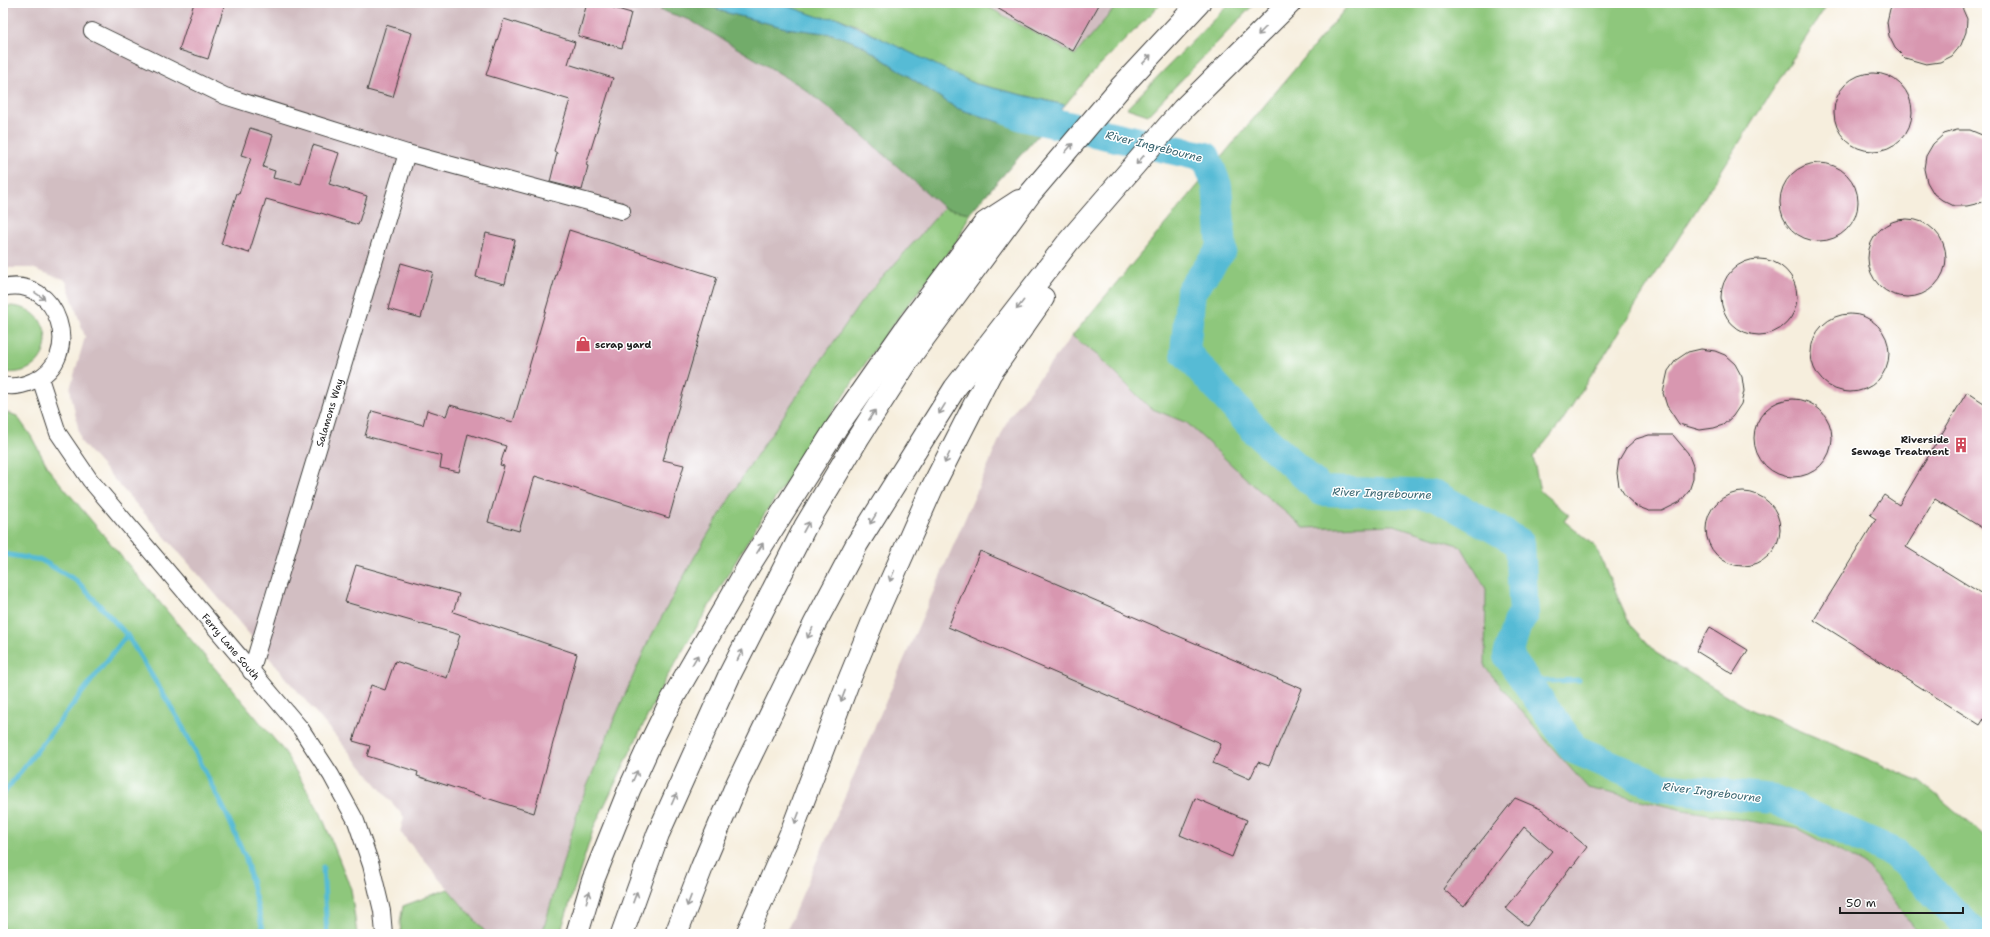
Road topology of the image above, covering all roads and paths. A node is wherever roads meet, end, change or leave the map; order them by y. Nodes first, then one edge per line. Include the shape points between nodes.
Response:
1 (1199, 3) edge
2 (1290, 3) edge
3 (92, 31) dead end
4 (407, 153) junction
5 (1030, 194) junction
6 (622, 211) dead end
7 (1069, 241) junction
8 (3, 288) edge
9 (40, 378) junction
10 (3, 385) edge
11 (251, 672) junction
12 (384, 934) edge
13 (577, 934) edge
14 (622, 934) edge
15 (676, 934) edge
16 (748, 934) edge

5 -> 1 highway via 1120,88
2 -> 7 highway via 1184,109
3 - 4 street via 225,96
4 - 6 street
4 - 11 street, Salamons Way
13 -> 5 highway via 598,867 650,744 670,703 750,564 836,428 985,223
14 -> 5 highway via 658,834 730,674 805,527 912,354
7 -> 15 highway via 955,388 858,544 773,706 736,786
7 -> 16 highway via 1052,286 990,374 932,488 871,626 791,833
8 -> 9 street via 25,288 40,295 52,306 60,320 60,353 52,367
9 - 10 street via 24,385
9 - 11 street, Ferry Lane South via 58,433 85,473
11 - 12 street, Ferry Lane South via 301,729 331,775 356,821 371,865 382,911

